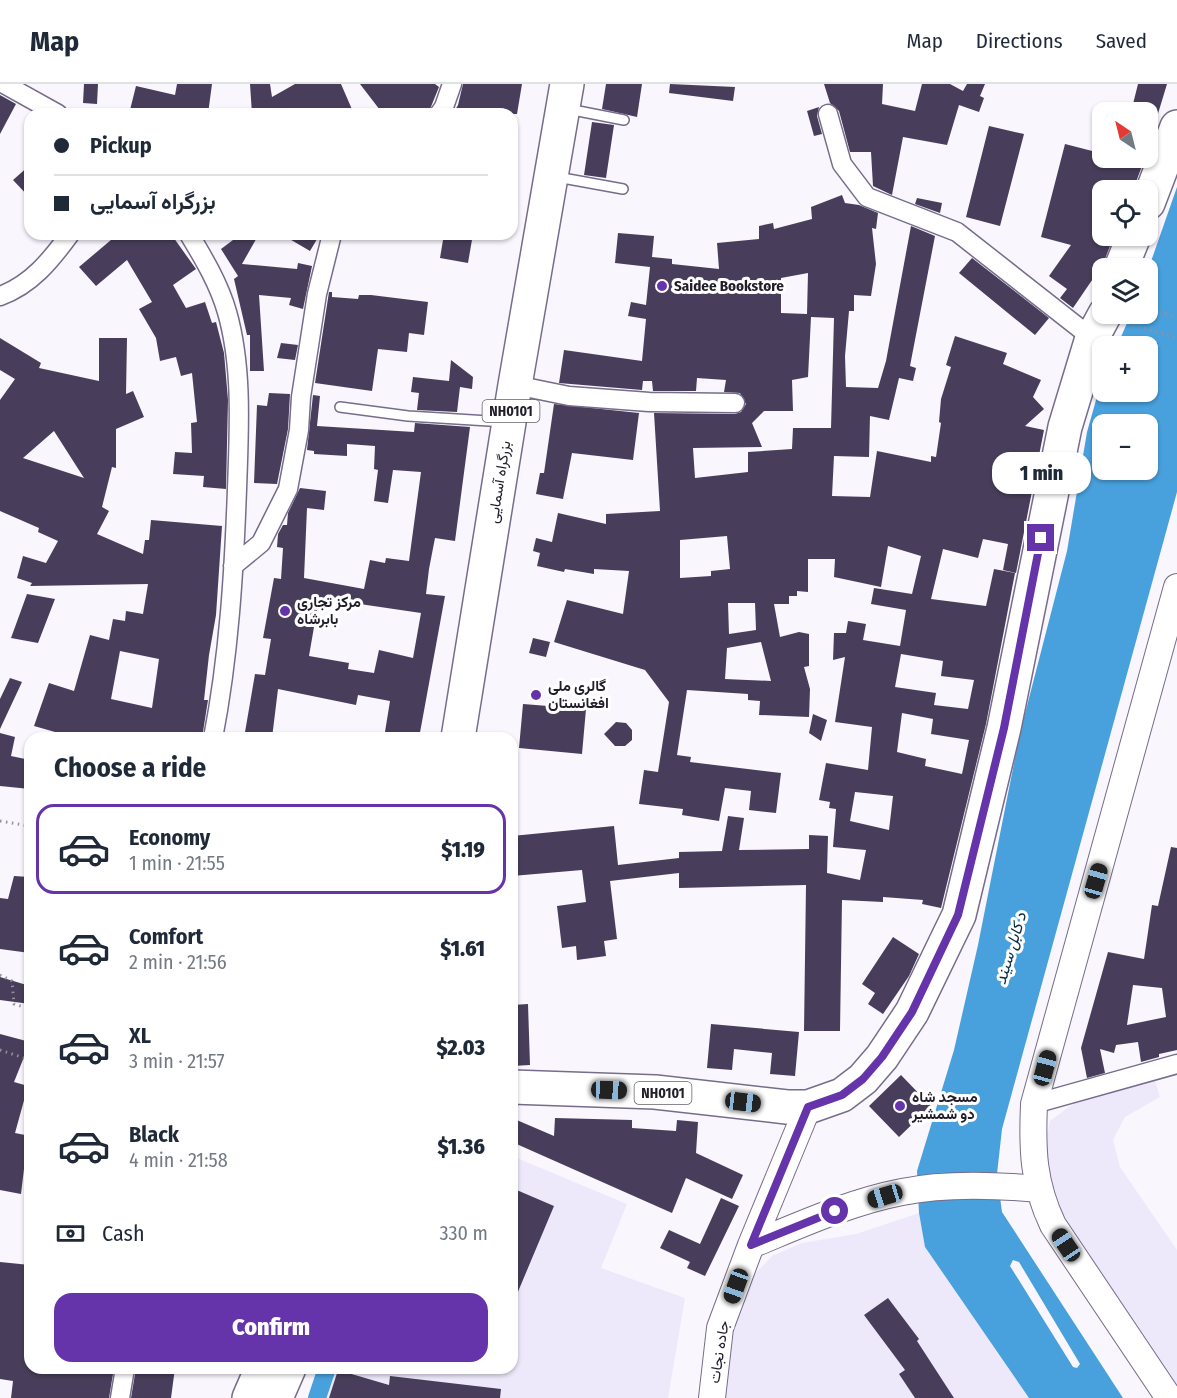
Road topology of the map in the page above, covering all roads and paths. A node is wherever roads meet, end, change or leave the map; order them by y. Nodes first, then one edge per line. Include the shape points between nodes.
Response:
1 (4, 84) edge
2 (452, 84) edge
3 (565, 96) edge
4 (47, 108) edge
5 (443, 108) edge
6 (828, 114) dead end
7 (624, 120) dead end
8 (1177, 127) edge
9 (551, 176) junction
10 (1157, 180) edge
11 (623, 189) dead end
12 (66, 240) edge
13 (193, 240) edge
14 (330, 240) edge
15 (0, 296) edge
16 (1158, 312) edge
17 (1092, 315) edge
18 (1177, 317) edge
19 (1106, 324) edge
20 (1177, 338) edge
21 (515, 385) junction
22 (735, 403) dead end
23 (340, 407) dead end
24 (509, 422) junction
25 (233, 566) junction
26 (1177, 587) edge
27 (214, 732) edge
28 (459, 732) edge
29 (0, 821) edge
30 (24, 825) edge
31 (0, 975) edge
32 (24, 1007) edge
33 (0, 1050) edge
34 (24, 1058) edge
35 (1177, 1064) edge
36 (518, 1087) edge
37 (1034, 1104) junction
38 (808, 1107) junction
39 (1039, 1189) junction
40 (751, 1245) junction
41 (124, 1374) edge
42 (259, 1374) edge
43 (286, 1374) edge
44 (120, 1398) edge
45 (249, 1398) edge
46 (276, 1398) edge
47 (712, 1398) edge
48 (1168, 1398) edge

1 - 4 street
2 - 5 street
3 - 7 lane
3 - 9 highway, بزرگراه آسمایی / NH0101
6 - 17 street via 842,164 867,197 957,231
8 - 10 highway
9 - 11 lane
9 - 21 highway, بزرگراه آسمایی / NH0101
12 - 15 street via 33,277
13 - 25 street via 212,272 233,341 239,418
14 - 25 street via 317,294 301,397 300,430 288,489 261,543
16 - 18 path
19 - 20 path
19 - 38 highway, NH0101 via 1062,438 1004,728 958,915 912,1012 882,1057 842,1095
21 - 22 street via 569,396
21 - 24 highway, بزرگراه آسمایی / NH0101
23 - 24 lane
24 - 28 highway, بزرگراه آسمایی / NH0101
25 - 27 street via 226,665
26 - 37 main road
29 - 30 path
31 - 32 path via 12,981 14,1004
33 - 34 path
35 - 37 street
36 - 38 highway, NH0101 via 655,1092
37 - 39 main road via 1032,1154
38 - 40 main road, جاده نجات
39 - 40 main road via 1007,1186 899,1192 835,1211
39 - 48 main road via 1053,1225
40 - 47 main road, جاده نجات via 720,1328
41 - 44 street
42 - 45 highway
43 - 46 highway

